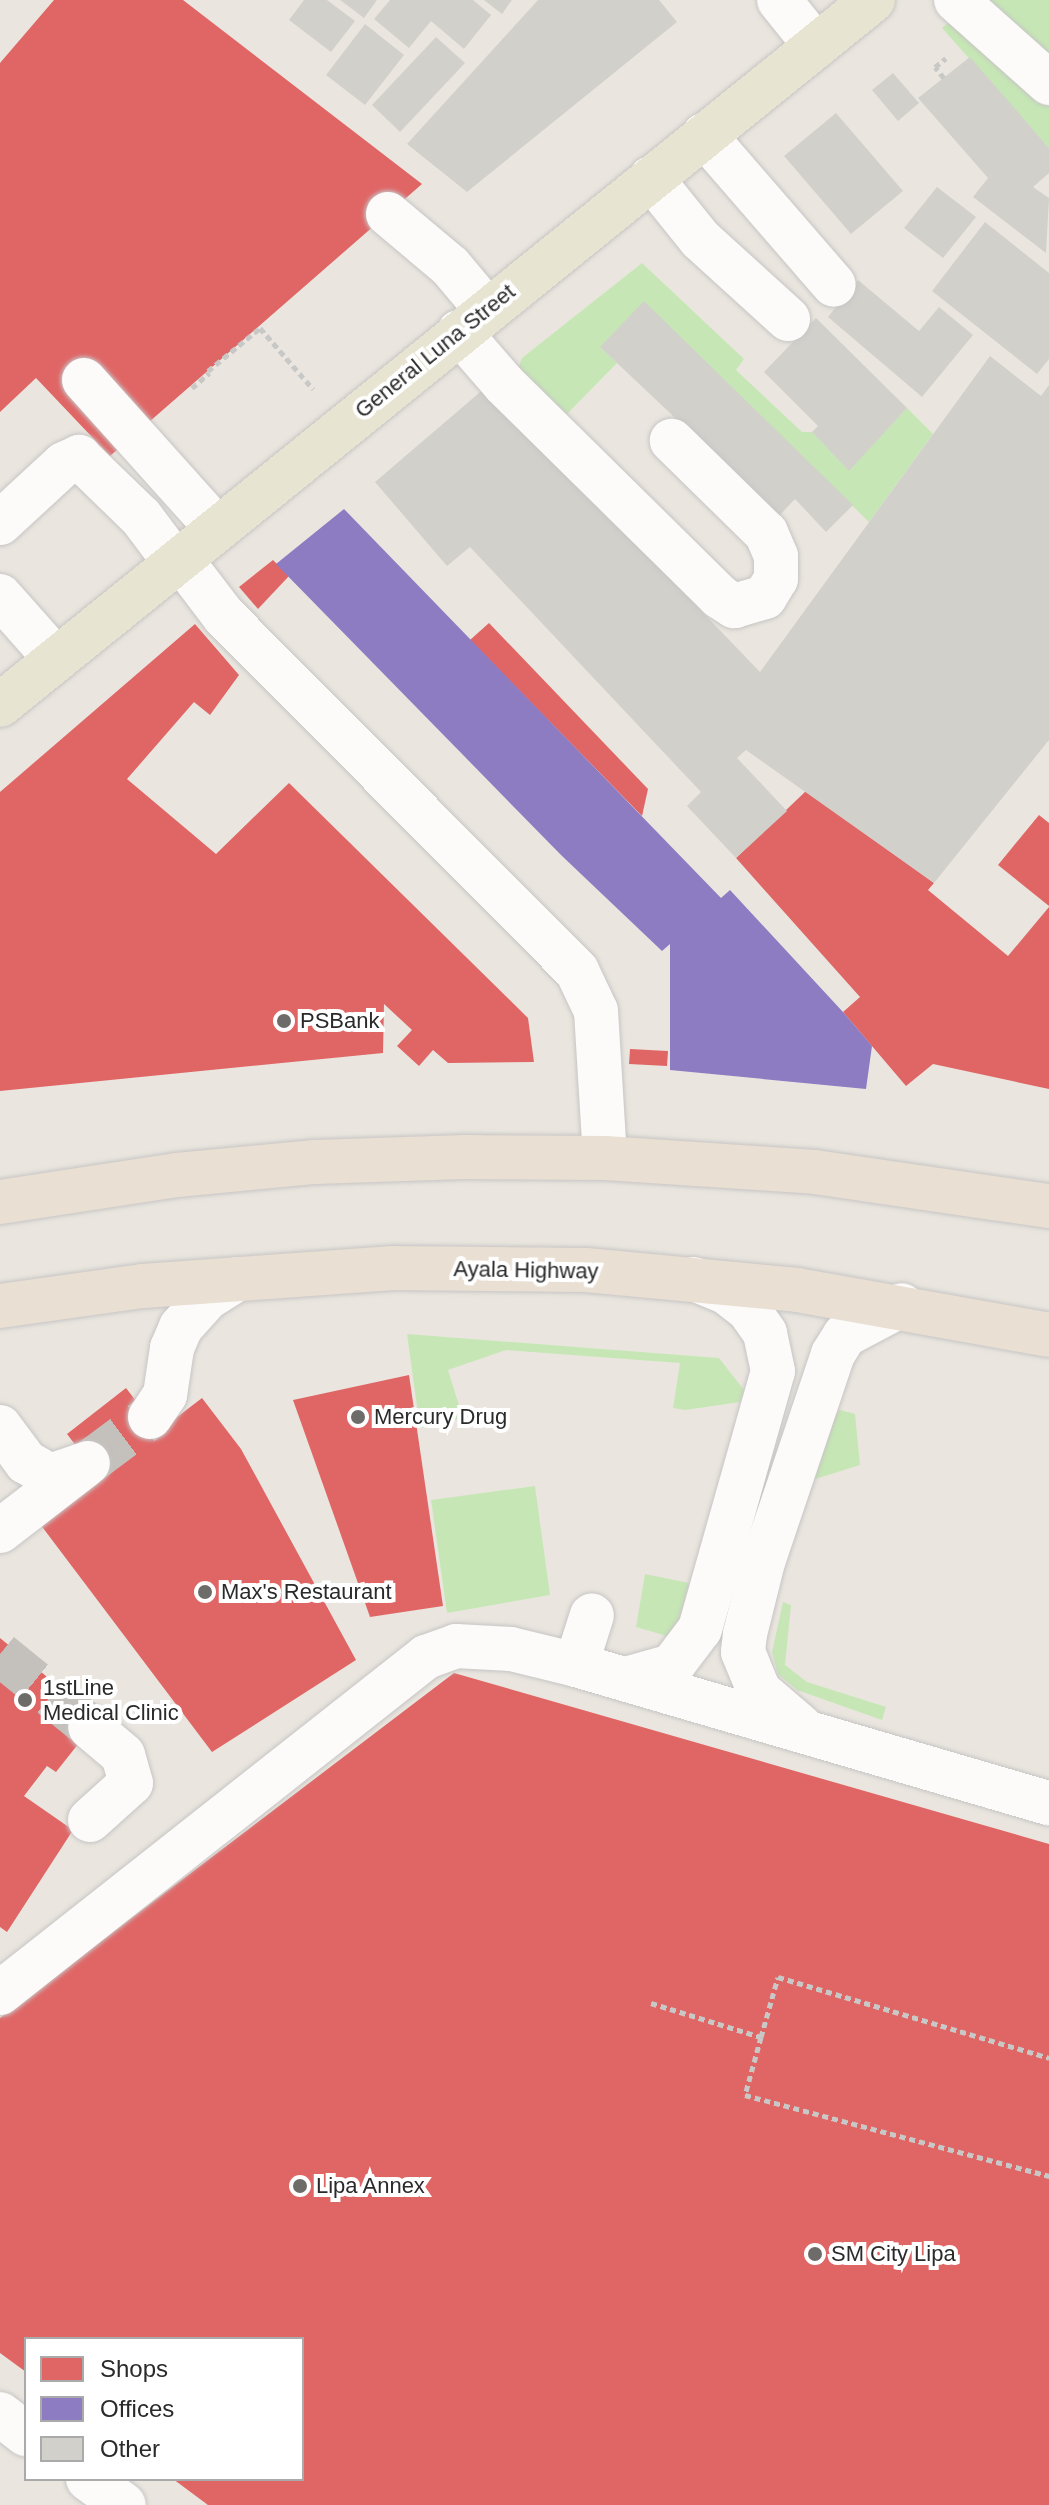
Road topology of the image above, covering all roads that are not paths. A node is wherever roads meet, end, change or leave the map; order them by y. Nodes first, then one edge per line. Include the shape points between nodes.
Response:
1 (779, 0) edge
2 (873, 0) edge
3 (956, 0) edge
4 (816, 46) junction
5 (1049, 83) edge
6 (704, 135) junction
7 (651, 178) junction
8 (388, 214) dead end
9 (834, 285) dead end
10 (788, 319) dead end
11 (473, 321) junction
12 (84, 380) dead end
13 (672, 441) dead end
14 (0, 523) edge
15 (216, 527) junction
16 (177, 559) junction
17 (0, 596) edge
18 (55, 658) junction
19 (0, 705) edge
20 (605, 1158) junction
21 (0, 1202) edge
22 (1049, 1206) edge
23 (692, 1278) junction
24 (237, 1279) junction
25 (902, 1305) junction
26 (0, 1306) edge
27 (1049, 1335) edge
28 (150, 1417) tunnel mouth
29 (0, 1427) edge
30 (0, 1531) edge
31 (592, 1615) dead end
32 (576, 1665) junction
33 (626, 1679) junction
34 (90, 1727) tunnel mouth
35 (823, 1740) junction
36 (1049, 1803) edge
37 (90, 1820) dead end
38 (0, 1993) edge
39 (0, 2414) edge
40 (24, 2432) edge
41 (91, 2481) edge
42 (124, 2505) edge

1 - 4 street
2 - 4 main road, General Luna Street
3 - 5 street
4 - 6 main road, General Luna Street
6 - 7 main road, General Luna Street
6 - 9 street
7 - 10 street via 700,239
7 - 11 main road, General Luna Street
8 - 11 street via 450,266
11 - 13 street via 504,384 720,597 734,606 765,597 776,579 776,556 766,533
11 - 15 main road, General Luna Street
12 - 15 street
14 - 16 street via 64,464 79,457
15 - 16 main road, General Luna Street
16 - 18 main road, General Luna Street
16 - 20 street via 224,616 577,971 596,1011
17 - 18 street
18 - 19 main road, General Luna Street
20 - 21 highway via 315,1162 177,1175
20 - 22 highway via 815,1172
23 - 24 highway, Ayala Highway via 473,1268
23 - 25 highway, Ayala Highway
23 - 33 street via 726,1292 749,1310 765,1333 773,1371 700,1629 672,1666
24 - 26 highway, Ayala Highway
24 - 28 street via 207,1298 181,1327 165,1395
25 - 27 highway, Ayala Highway
25 - 35 street via 845,1335 833,1354 768,1547 745,1634 743,1652 759,1691 774,1708
29 - 30 street via 38,1471 63,1475 88,1463
31 - 32 street
32 - 33 street
32 - 38 street via 511,1649 456,1646 426,1657
33 - 35 street
34 - 37 street via 131,1768 131,1783
35 - 36 street
39 - 40 street
41 - 42 street

